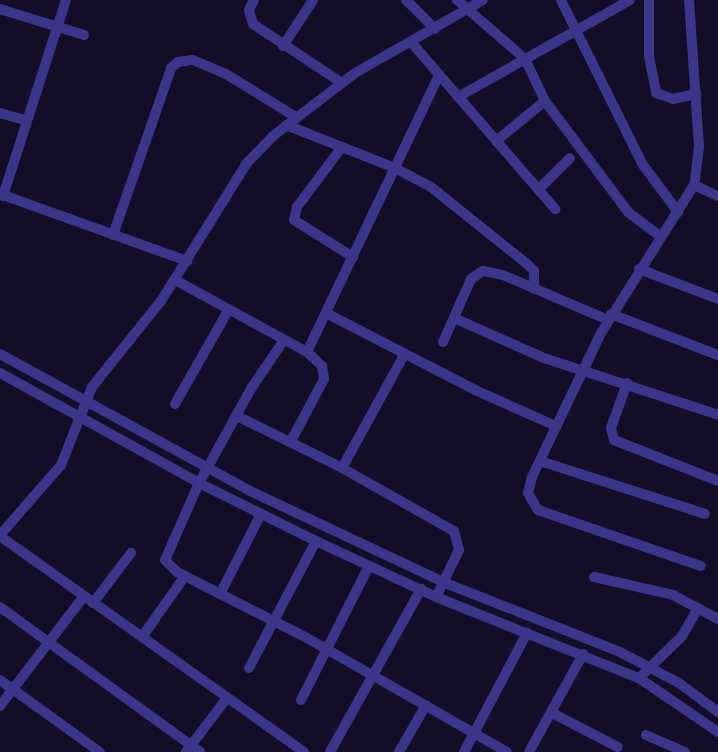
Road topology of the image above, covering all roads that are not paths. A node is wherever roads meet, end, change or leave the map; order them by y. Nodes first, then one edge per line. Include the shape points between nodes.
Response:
1 (66, 0) edge
2 (254, 0) edge
3 (313, 0) edge
4 (406, 0) edge
5 (457, 0) edge
6 (483, 0) edge
7 (561, 0) edge
8 (630, 0) edge
9 (649, 0) edge
10 (689, 0) edge
11 (0, 9) edge
12 (467, 10) junction
13 (55, 26) junction
14 (576, 28) junction
15 (435, 29) junction
16 (84, 35) dead end
17 (411, 42) junction
18 (283, 46) junction
19 (525, 59) junction
20 (439, 74) junction
21 (342, 83) junction
22 (696, 94) junction
23 (458, 97) junction
24 (545, 101) junction
25 (0, 113) edge
26 (296, 117) junction
27 (25, 120) junction
28 (286, 125) junction
29 (496, 141) junction
30 (342, 147) junction
31 (570, 158) dead end
32 (395, 168) junction
33 (694, 185) junction
34 (538, 190) junction
35 (2, 195) edge
36 (718, 196) edge
37 (555, 209) dead end
38 (678, 212) junction
39 (113, 235) junction
40 (661, 237) junction
41 (353, 257) junction
42 (187, 261) junction
43 (639, 269) junction
44 (175, 280) junction
45 (534, 289) junction
46 (718, 299) edge
47 (229, 309) junction
48 (326, 314) junction
49 (610, 317) junction
50 (454, 318) junction
51 (284, 340) junction
52 (443, 342) dead end
53 (307, 352) junction
54 (0, 354) edge
55 (404, 355) junction
56 (718, 355) edge
57 (583, 370) junction
58 (0, 373) edge
59 (626, 383) junction
60 (87, 402) junction
61 (175, 404) dead end
62 (718, 415) edge
63 (237, 416) junction
64 (83, 418) junction
65 (556, 426) junction
66 (290, 443) junction
67 (540, 461) junction
68 (342, 468) junction
69 (207, 469) junction
70 (718, 480) edge
71 (199, 483) junction
72 (261, 514) junction
73 (705, 514) dead end
74 (0, 536) edge
75 (316, 541) junction
76 (131, 553) dead end
77 (368, 566) junction
78 (700, 566) dead end
79 (185, 576) junction
80 (594, 577) dead end
81 (443, 582) junction
82 (421, 589) junction
83 (220, 594) junction
84 (84, 596) junction
85 (436, 597) junction
86 (94, 603) junction
87 (0, 607) edge
88 (698, 608) junction
89 (718, 619) edge
90 (272, 621) junction
91 (527, 633) junction
92 (142, 637) junction
93 (49, 644) junction
94 (327, 650) junction
95 (583, 654) junction
96 (652, 667) junction
97 (249, 668) dead end
98 (374, 676) junction
99 (639, 678) junction
100 (0, 680) edge
101 (13, 690) junction
102 (227, 698) junction
103 (301, 700) dead end
104 (426, 705) junction
105 (0, 706) edge
106 (718, 712) edge
107 (552, 713) junction
108 (475, 732) junction
109 (718, 732) edge
110 (646, 735) dead end
111 (618, 747) dead end
112 (189, 749) edge
113 (96, 751) edge
114 (200, 752) edge
115 (304, 752) edge
116 (330, 752) edge
117 (399, 752) edge
118 (464, 752) edge
119 (507, 752) edge
120 (529, 752) edge
121 (685, 752) edge

1 - 13 street
2 - 18 street via 249,10 252,24
3 - 18 street
4 - 15 street
5 - 12 street
6 - 12 street
7 - 14 street
8 - 14 street
9 - 22 street via 649,56 656,93 673,99
10 - 22 street
11 - 13 street
12 - 15 street
12 - 19 street
13 - 16 street
13 - 27 street
14 - 19 street
14 - 38 street via 643,165
15 - 17 street
17 - 20 street
17 - 21 street
18 - 21 street
19 - 23 street
19 - 24 street
20 - 23 street
20 - 32 street
21 - 26 street
22 - 33 street via 699,166
23 - 29 street
24 - 29 street
24 - 40 street via 628,212
25 - 27 street
26 - 28 street
26 - 39 street via 226,74 193,60 178,62 172,68
27 - 35 street
28 - 30 street
28 - 42 street via 247,163
29 - 34 street
30 - 32 street
30 - 41 street via 297,207 294,220
31 - 34 street
32 - 41 street
32 - 45 street via 431,187 527,264 534,271
33 - 36 street
33 - 38 street
34 - 37 street
35 - 39 street
38 - 40 street
39 - 42 street
40 - 43 street
41 - 48 street
42 - 44 street
43 - 46 street
43 - 49 street
44 - 47 street
44 - 60 street via 99,377
45 - 49 street
45 - 50 street via 490,271 476,273
47 - 51 street
47 - 61 street
48 - 53 street
48 - 55 street
49 - 56 street
49 - 57 street
50 - 52 street
50 - 57 street via 522,350
51 - 53 street
51 - 63 street
53 - 66 street via 322,366 324,380
54 - 60 street
55 - 65 street
55 - 68 street
57 - 59 street
57 - 65 street
58 - 64 street
59 - 62 street
59 - 70 street via 611,428 614,440
60 - 64 street
60 - 69 street
63 - 66 street
63 - 69 street
64 - 71 street
64 - 74 street via 61,465
65 - 67 street
66 - 68 street
67 - 73 street
67 - 78 street via 528,494 538,510
68 - 81 street via 454,531 459,550
69 - 71 street
69 - 81 street
71 - 72 street
71 - 79 street via 166,552 165,560 170,567
72 - 75 street
72 - 83 street
74 - 84 street
75 - 77 street
75 - 90 street
76 - 86 street
77 - 82 street
77 - 94 street
79 - 83 street
79 - 92 street
80 - 88 street via 673,596
81 - 85 street
81 - 96 street
82 - 85 street
82 - 98 street
83 - 90 street
84 - 86 street
84 - 93 street
85 - 91 street
86 - 92 street
87 - 93 street
88 - 89 street
88 - 96 street via 682,636
90 - 94 street
90 - 97 street
91 - 95 street
91 - 108 street
92 - 102 street
93 - 101 street
93 - 112 street
94 - 98 street
94 - 103 street
95 - 99 street
95 - 107 street
96 - 99 street
96 - 106 street
98 - 104 street
98 - 116 street
99 - 109 street
100 - 101 street
101 - 105 street
101 - 113 street
102 - 112 street
102 - 115 street
104 - 108 street
104 - 117 street
107 - 111 street
107 - 120 street
108 - 118 street
108 - 119 street
110 - 121 street
112 - 114 street

